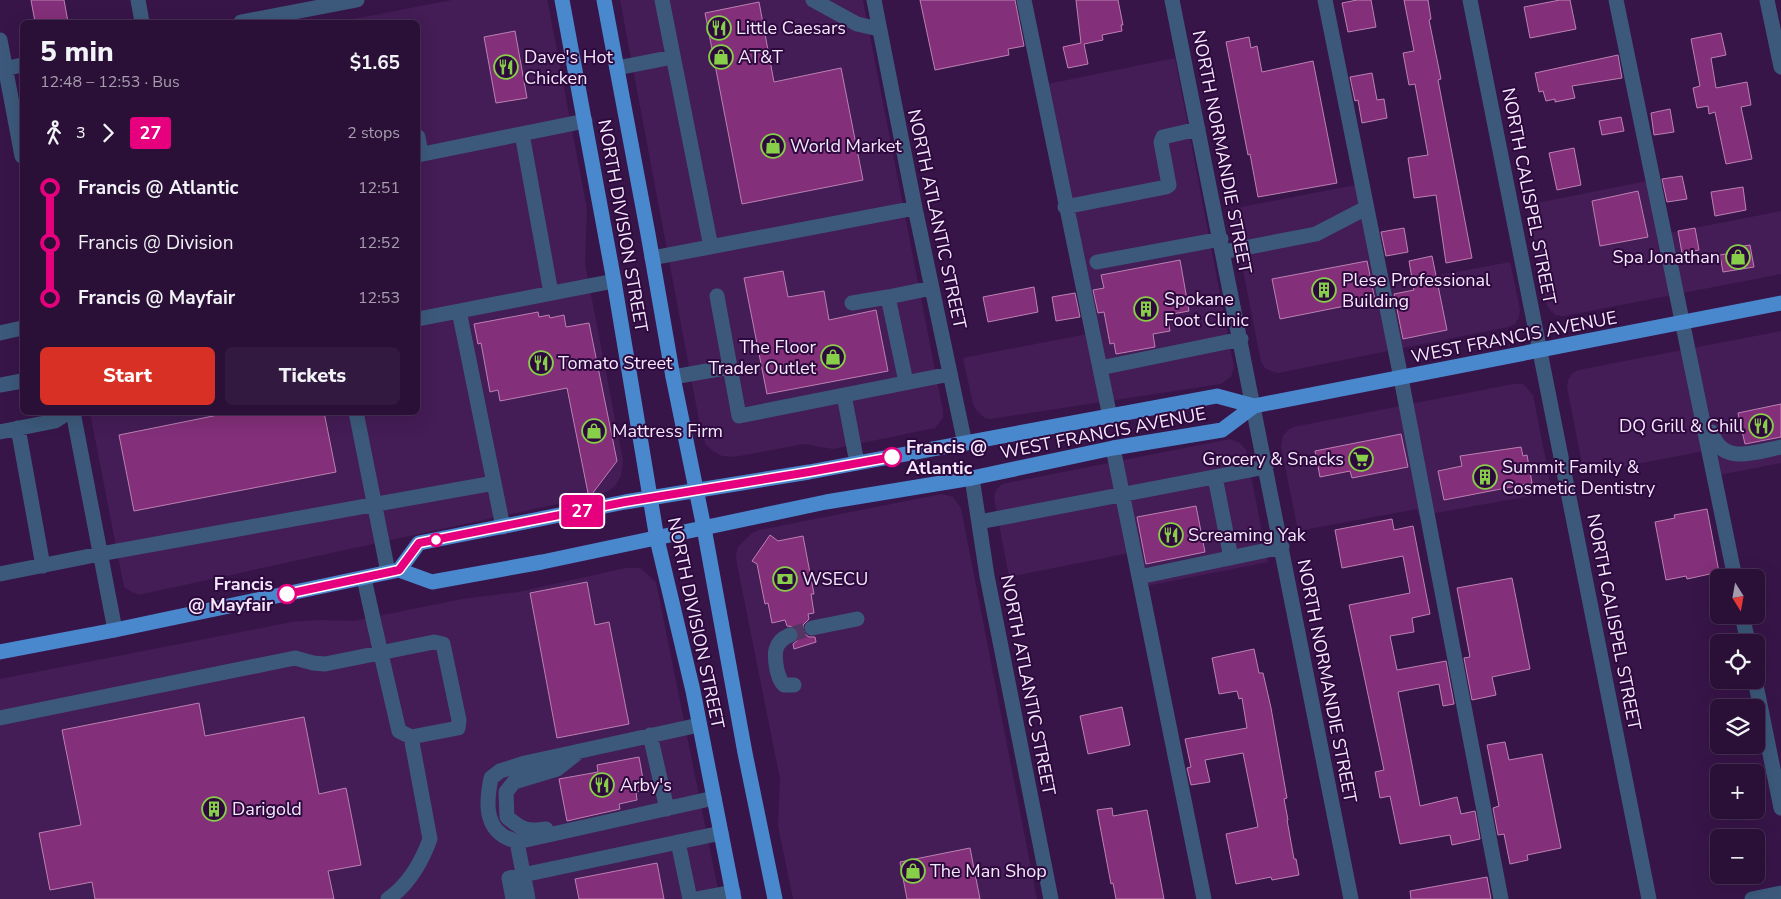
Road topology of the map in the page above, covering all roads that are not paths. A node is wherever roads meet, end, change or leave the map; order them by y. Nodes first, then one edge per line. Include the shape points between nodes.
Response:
1 (138, 0) edge
2 (357, 0) edge
3 (562, 0) edge
4 (604, 0) edge
5 (664, 0) edge
6 (874, 0) edge
7 (1024, 0) edge
8 (1172, 0) edge
9 (1325, 0) edge
10 (1470, 0) edge
11 (1616, 0) edge
12 (1768, 0) edge
13 (817, 1) edge
14 (288, 12) edge
15 (142, 20) edge
16 (250, 20) edge
17 (879, 29) junction
18 (0, 40) edge
19 (673, 57) junction
20 (20, 65) edge
21 (1781, 67) edge
22 (617, 68) junction
23 (3, 69) edge
24 (585, 122) junction
25 (1198, 129) junction
26 (522, 134) junction
27 (20, 147) edge
28 (420, 154) edge
29 (1065, 207) junction
30 (915, 208) junction
31 (1366, 208) junction
32 (1222, 245) junction
33 (711, 247) junction
34 (652, 258) junction
35 (1097, 262) dead end
36 (614, 281) junction
37 (932, 288) junction
38 (551, 293) junction
39 (717, 296) dead end
40 (888, 297) junction
41 (852, 303) dead end
42 (1781, 303) edge
43 (458, 311) junction
44 (420, 319) edge
45 (1684, 323) junction
46 (20, 328) edge
47 (0, 332) edge
48 (1241, 339) junction
49 (1541, 351) junction
50 (730, 367) junction
51 (1100, 368) junction
52 (950, 374) junction
53 (673, 377) junction
54 (1401, 378) junction
55 (20, 381) edge
56 (906, 382) junction
57 (1703, 383) dead end
58 (0, 385) edge
59 (844, 395) junction
60 (1254, 406) junction
61 (66, 415) edge
62 (72, 415) edge
63 (357, 415) edge
64 (1110, 417) junction
65 (18, 428) junction
66 (0, 432) edge
67 (964, 444) junction
68 (1781, 447) edge
69 (1113, 448) junction
70 (857, 463) junction
71 (1266, 467) junction
72 (1215, 477) junction
73 (972, 478) junction
74 (494, 483) junction
75 (697, 491) junction
76 (1123, 495) junction
77 (651, 499) junction
78 (375, 506) junction
79 (980, 522) junction
80 (503, 527) junction
81 (704, 528) junction
82 (657, 539) junction
83 (1282, 547) junction
84 (100, 554) junction
85 (1231, 558) junction
86 (43, 566) junction
87 (1733, 569) edge
88 (393, 571) junction
89 (0, 574) edge
90 (1139, 577) junction
91 (364, 578) junction
92 (856, 619) dead end
93 (812, 628) tunnel mouth
94 (115, 630) junction
95 (790, 635) tunnel mouth
96 (0, 652) edge
97 (381, 652) junction
98 (794, 685) dead end
99 (1758, 689) edge
100 (0, 718) edge
101 (699, 725) junction
102 (650, 735) junction
103 (411, 738) junction
104 (579, 751) junction
105 (714, 798) junction
106 (1781, 808) edge
107 (667, 809) junction
108 (622, 820) junction
109 (721, 833) junction
110 (517, 842) junction
111 (678, 842) junction
112 (523, 875) junction
113 (1781, 893) edge
114 (734, 895) edge
115 (388, 899) edge
116 (512, 899) edge
117 (528, 899) edge
118 (690, 899) edge
119 (696, 899) edge
120 (775, 899) edge
121 (1051, 899) edge
122 (1204, 899) edge
123 (1351, 899) edge
124 (1501, 899) edge
125 (1649, 899) edge
126 (1752, 899) edge

1 - 15 street
2 - 14 street
3 - 24 main road, NORTH DIVISION STREET
4 - 22 main road, NORTH DIVISION STREET
5 - 19 street
6 - 17 street, NORTH ATLANTIC STREET
7 - 29 street
8 - 25 street, NORTH NORMANDIE STREET
9 - 31 street
10 - 49 street, NORTH CALISPEL STREET
11 - 45 street
12 - 21 street
13 - 17 street via 857,24
14 - 16 street
17 - 30 street, NORTH ATLANTIC STREET
18 - 23 street
19 - 22 street
19 - 33 street
20 - 23 street
22 - 34 main road, NORTH DIVISION STREET
23 - 27 street
24 - 26 street
24 - 36 main road, NORTH DIVISION STREET
25 - 29 street via 1164,137 1161,142 1169,185 1166,188
25 - 32 street, NORTH NORMANDIE STREET
26 - 28 street
26 - 38 street
29 - 51 street
30 - 33 street
30 - 37 street, NORTH ATLANTIC STREET
31 - 32 street via 1316,234
31 - 54 street
32 - 35 street
32 - 48 street, NORTH NORMANDIE STREET
33 - 34 street
34 - 53 main road, NORTH DIVISION STREET
36 - 38 street
36 - 77 main road, NORTH DIVISION STREET
37 - 40 street
37 - 52 street, NORTH ATLANTIC STREET
38 - 43 street
39 - 50 street
40 - 41 street
40 - 56 street
42 - 45 main road, WEST FRANCIS AVENUE
43 - 44 street
43 - 74 street
45 - 49 main road, WEST FRANCIS AVENUE
45 - 87 street
46 - 47 street
48 - 51 street
48 - 60 street, NORTH NORMANDIE STREET
49 - 54 main road, WEST FRANCIS AVENUE
49 - 125 street, NORTH CALISPEL STREET
50 - 53 street
50 - 59 street via 739,416
51 - 64 street
52 - 56 street
52 - 67 street, NORTH ATLANTIC STREET
53 - 75 main road, NORTH DIVISION STREET
54 - 60 main road, WEST FRANCIS AVENUE
54 - 124 street
55 - 58 street
56 - 59 street
57 - 68 street via 1710,424 1719,448 1738,454
59 - 70 street
60 - 64 main road, WEST FRANCIS AVENUE via 1217,396
60 - 69 main road, WEST FRANCIS AVENUE via 1222,430
60 - 71 street, NORTH NORMANDIE STREET
61 - 65 street via 55,421
62 - 84 street
63 - 78 street
64 - 67 main road, WEST FRANCIS AVENUE
65 - 66 street
65 - 86 street
67 - 70 main road, WEST FRANCIS AVENUE
69 - 73 main road, WEST FRANCIS AVENUE
69 - 76 street
70 - 75 main road, WEST FRANCIS AVENUE
71 - 72 street
71 - 83 street, NORTH NORMANDIE STREET
72 - 76 street
72 - 85 street
73 - 79 street, NORTH ATLANTIC STREET
73 - 81 main road, WEST FRANCIS AVENUE via 826,502
74 - 78 street
74 - 80 street
75 - 77 main road, WEST FRANCIS AVENUE
75 - 81 main road, NORTH DIVISION STREET
76 - 79 street
76 - 90 street
77 - 80 main road, WEST FRANCIS AVENUE
77 - 82 main road, NORTH DIVISION STREET
78 - 84 street
78 - 88 street
79 - 121 street, NORTH ATLANTIC STREET via 989,585
80 - 88 main road, WEST FRANCIS AVENUE via 419,543
81 - 82 main road, WEST FRANCIS AVENUE
81 - 120 main road, NORTH DIVISION STREET
82 - 88 main road, WEST FRANCIS AVENUE via 432,582
82 - 101 main road, NORTH DIVISION STREET
83 - 85 street
83 - 123 street, NORTH NORMANDIE STREET
84 - 86 street
84 - 94 street
85 - 90 street
86 - 89 street
88 - 91 main road
90 - 122 street
91 - 94 main road
91 - 97 street
92 - 93 street
94 - 96 main road
95 - 98 street via 781,640 775,656 779,680 784,685
97 - 100 street via 324,664 295,658
97 - 103 street via 399,731
97 - 103 street via 434,642 443,644 458,728
99 - 106 street
101 - 102 street
101 - 105 main road, NORTH DIVISION STREET
102 - 104 street
102 - 107 street
103 - 115 street via 430,839 414,870 397,893
104 - 108 street via 557,769 514,782 506,792 507,817 520,828 535,830 594,819
104 - 110 street via 525,763 500,771 491,778 488,796 490,819 502,835
105 - 107 street
105 - 109 main road, NORTH DIVISION STREET
107 - 108 street
108 - 110 street
109 - 111 street
109 - 114 main road, NORTH DIVISION STREET
110 - 112 street
111 - 112 street
111 - 118 street
112 - 116 street via 508,878
112 - 117 street
113 - 126 street
114 - 119 street

